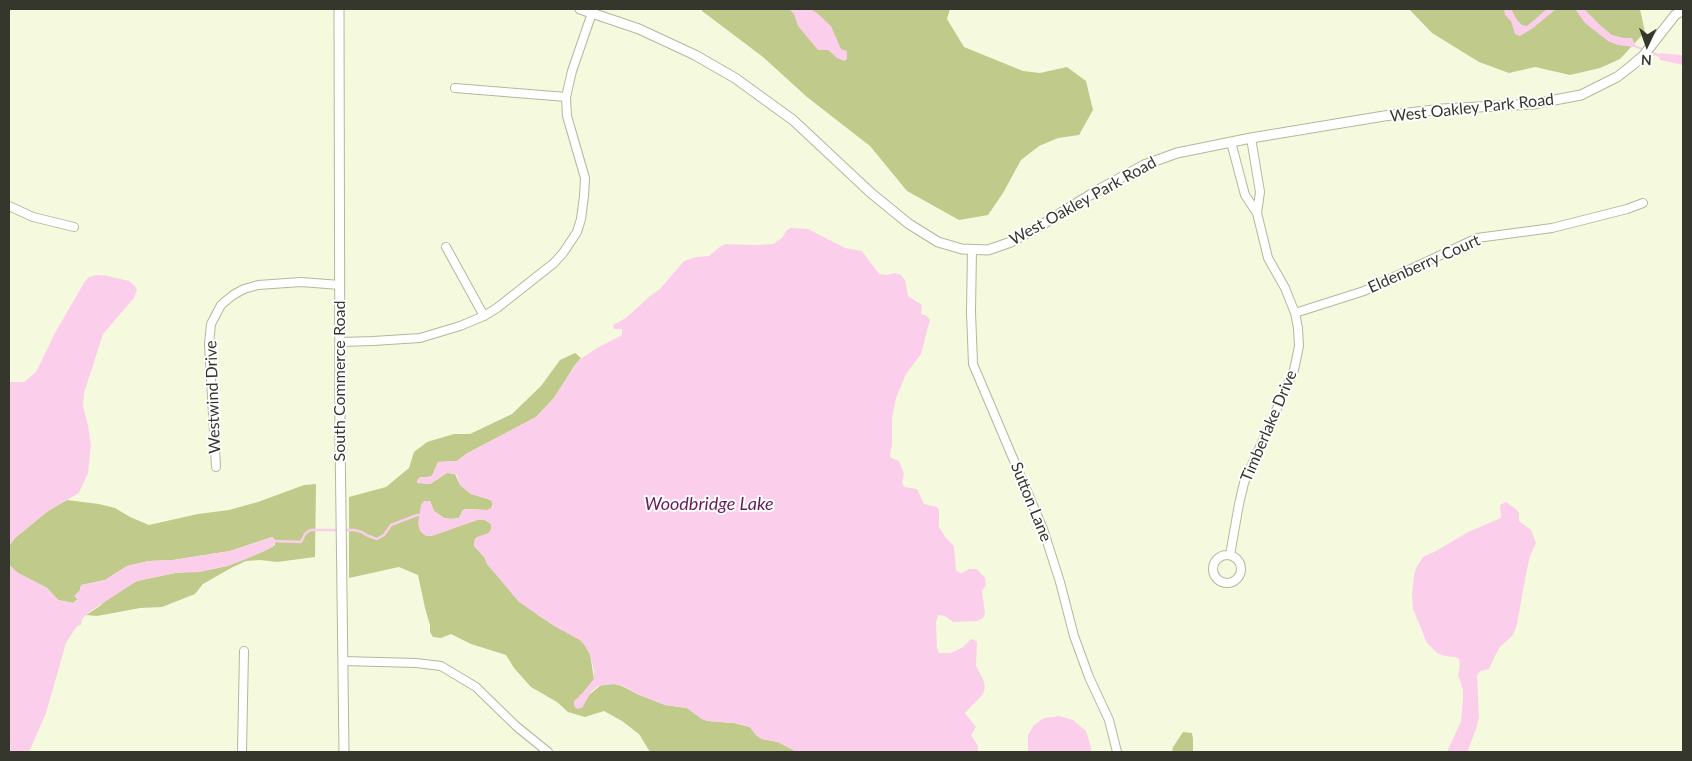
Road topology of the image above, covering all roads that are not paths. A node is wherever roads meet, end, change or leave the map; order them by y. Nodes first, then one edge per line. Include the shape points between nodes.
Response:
1 (339, 9) edge
2 (580, 9) edge
3 (1683, 10) edge
4 (592, 13) junction
5 (455, 88) dead end
6 (566, 97) junction
7 (1251, 138) junction
8 (1231, 142) junction
9 (1644, 203) dead end
10 (9, 206) edge
11 (1257, 213) junction
12 (74, 226) dead end
13 (446, 247) dead end
14 (972, 249) junction
15 (340, 285) junction
16 (1295, 313) junction
17 (484, 316) junction
18 (340, 342) junction
19 (216, 467) dead end
20 (1230, 555) dead end
21 (244, 651) dead end
22 (343, 661) junction
23 (242, 752) edge
24 (344, 752) edge
25 (548, 752) edge
26 (1117, 752) edge

1 - 15 street, South Commerce Road
2 - 4 street, West Oakley Park Road
3 - 7 street, West Oakley Park Road via 1630,67 1581,95 1533,104 1384,116
4 - 6 street
4 - 14 street, West Oakley Park Road via 695,55 735,78 793,120 909,224 938,242
5 - 6 street
6 - 17 street via 567,116 585,178 577,232 554,263
7 - 8 street, West Oakley Park Road
7 - 11 street, Timberlake Drive via 1260,192
8 - 11 street, Timberlake Drive via 1245,195
8 - 14 street, West Oakley Park Road via 1177,153 1144,165 1011,242 988,250
9 - 16 street, Eldenberry Court via 1552,228 1478,238 1364,291
10 - 12 street via 33,217
11 - 16 street, Timberlake Drive via 1268,258
13 - 17 street
14 - 26 street, Sutton Lane via 972,364 1043,529 1074,636 1109,720
15 - 18 street, South Commerce Road
15 - 19 street, Westwind Drive via 301,282 258,285 238,292 221,305 211,324 209,344
16 - 20 street, Timberlake Drive via 1299,346 1294,370 1244,483
17 - 18 street via 420,338
18 - 22 street, South Commerce Road
21 - 23 street
22 - 24 street, South Commerce Road
22 - 25 street via 441,666 476,687

